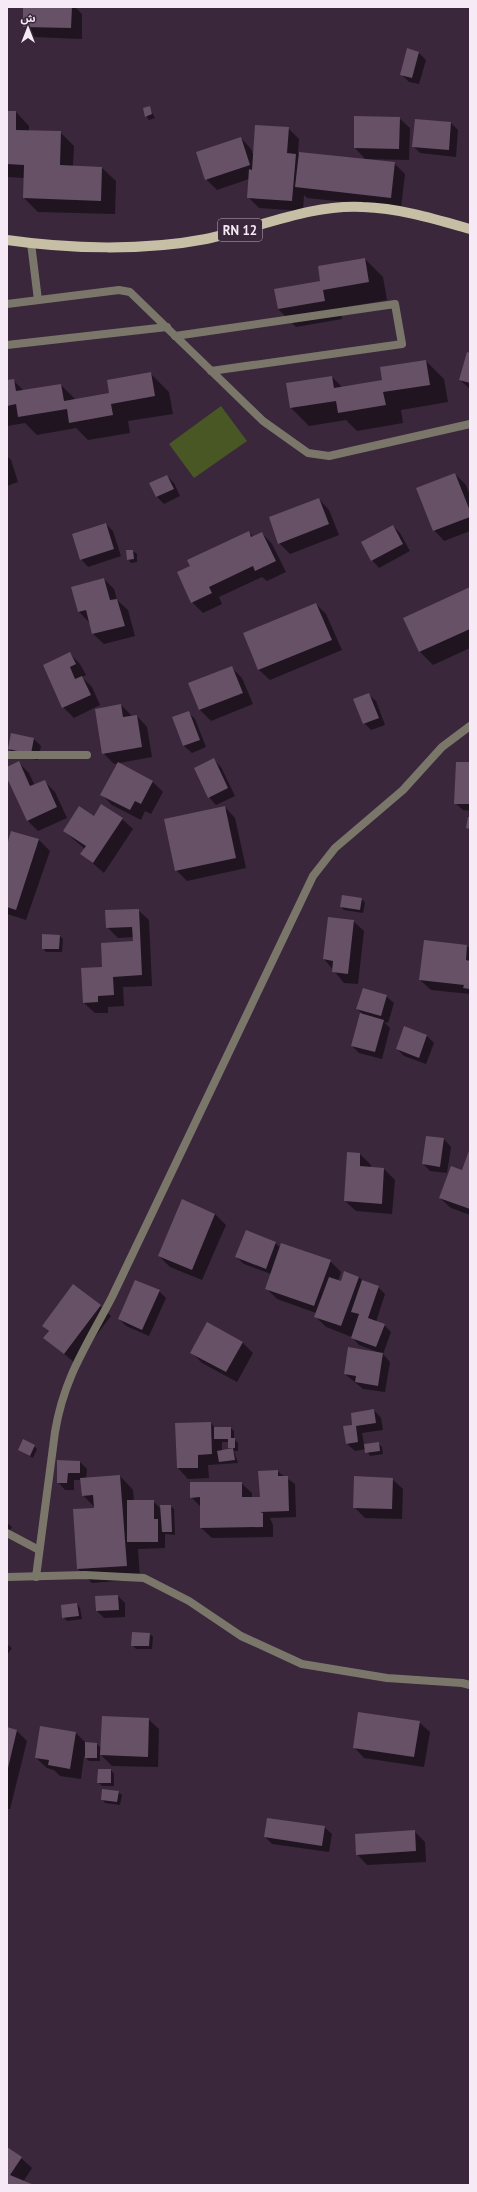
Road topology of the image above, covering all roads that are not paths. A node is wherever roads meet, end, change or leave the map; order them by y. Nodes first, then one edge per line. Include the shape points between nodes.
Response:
1 (470, 228) edge
2 (7, 240) edge
3 (31, 243) junction
4 (38, 300) junction
5 (7, 304) edge
6 (167, 327) junction
7 (175, 336) junction
8 (7, 345) edge
9 (211, 370) junction
10 (470, 424) edge
11 (470, 726) edge
12 (7, 755) edge
13 (87, 755) dead end
14 (7, 1533) edge
15 (39, 1550) junction
16 (7, 1577) edge
17 (36, 1577) junction
18 (470, 1685) edge

1 - 3 main road, RN 12 via 422,215 363,207 316,209 206,239 140,248
2 - 3 main road, RN 12
3 - 4 street
4 - 5 street
4 - 6 street via 120,290 130,292
6 - 7 street
6 - 8 street
7 - 9 street
7 - 9 street via 396,304 402,344
9 - 10 street via 263,421 308,453 329,456
11 - 15 street via 442,747 403,790 335,848 313,876 112,1297 79,1356 66,1387 59,1410
12 - 13 street
14 - 15 street
15 - 17 street
16 - 17 street
17 - 18 street via 85,1575 144,1578 189,1601 241,1636 302,1664 387,1678

